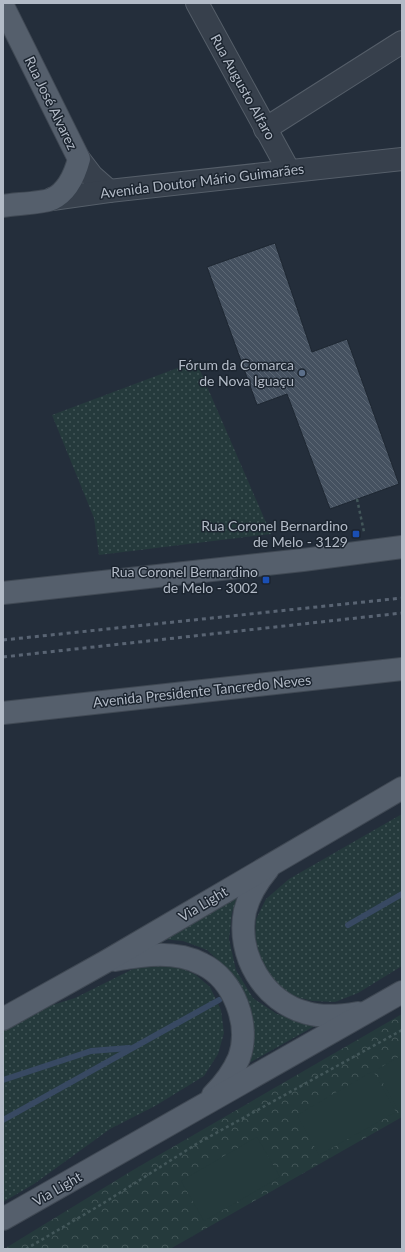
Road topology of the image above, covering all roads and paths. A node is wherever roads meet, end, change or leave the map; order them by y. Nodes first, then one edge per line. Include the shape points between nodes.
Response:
1 (197, 3) edge
2 (3, 6) edge
3 (402, 42) edge
4 (265, 129) junction
5 (79, 159) junction
6 (402, 159) edge
7 (289, 171) junction
8 (109, 191) junction
9 (52, 199) junction
10 (3, 206) edge
11 (357, 499) dead end
12 (402, 547) edge
13 (368, 551) junction
14 (3, 593) edge
15 (402, 669) edge
16 (3, 713) edge
17 (402, 788) edge
18 (274, 861) junction
19 (105, 962) junction
20 (402, 992) edge
21 (367, 1011) junction
22 (3, 1018) edge
23 (402, 1030) edge
24 (202, 1106) junction
25 (3, 1219) edge
26 (26, 1249) edge

1 - 4 street, Rua Augusto Alfaro
2 - 5 main road, Rua José Alvarez
3 - 4 street
4 - 7 street, Rua Augusto Alfaro
5 - 8 street, Rua José Alvarez via 92,176
5 - 9 main road via 70,182
6 - 7 street, Avenida Doutor Mário Guimarães
7 - 8 street, Avenida Doutor Mário Guimarães
8 - 9 street, Avenida Doutor Mário Guimarães
9 - 10 main road, Avenida Doutor Mário Guimarães
11 - 13 path
12 - 13 main road
13 - 14 main road
15 - 16 main road, Avenida Presidente Tancredo Neves
17 - 18 main road, Via Light
18 - 19 main road, Via Light
18 - 21 main road via 258,882 245,911 246,946 259,979 268,991 280,1000 308,1014 331,1016
19 - 22 main road, Via Light
19 - 24 main road via 148,955 186,958 209,968 230,990 241,1018 241,1052 230,1075
20 - 21 main road, Via Light
21 - 24 main road, Via Light
23 - 26 path via 198,1143
24 - 25 main road, Via Light

